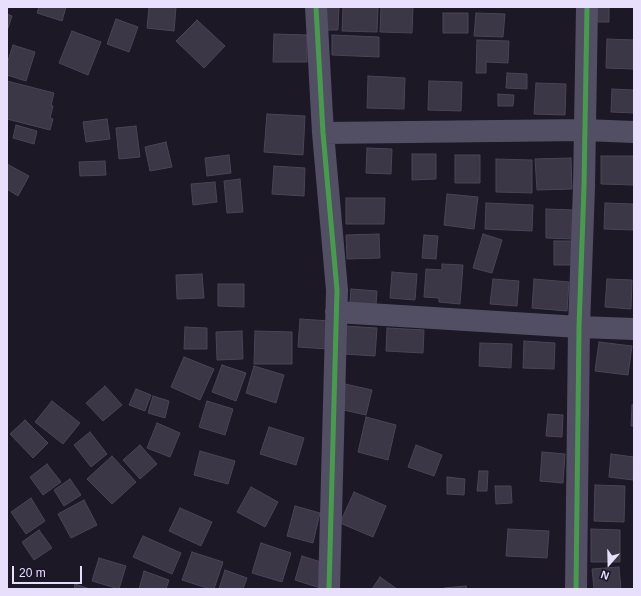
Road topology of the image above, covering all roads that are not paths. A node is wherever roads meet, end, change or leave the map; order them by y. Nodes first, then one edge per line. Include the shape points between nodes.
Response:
1 (316, 7) edge
2 (586, 7) edge
3 (584, 130) junction
4 (634, 132) edge
5 (323, 133) junction
6 (336, 312) junction
7 (579, 327) junction
8 (634, 329) edge
9 (330, 589) edge
10 (576, 589) edge

1 - 5 street
2 - 3 street
3 - 4 street
3 - 5 street
3 - 7 street
5 - 6 street via 337,290
6 - 7 street
6 - 9 street
7 - 8 street
7 - 10 street

